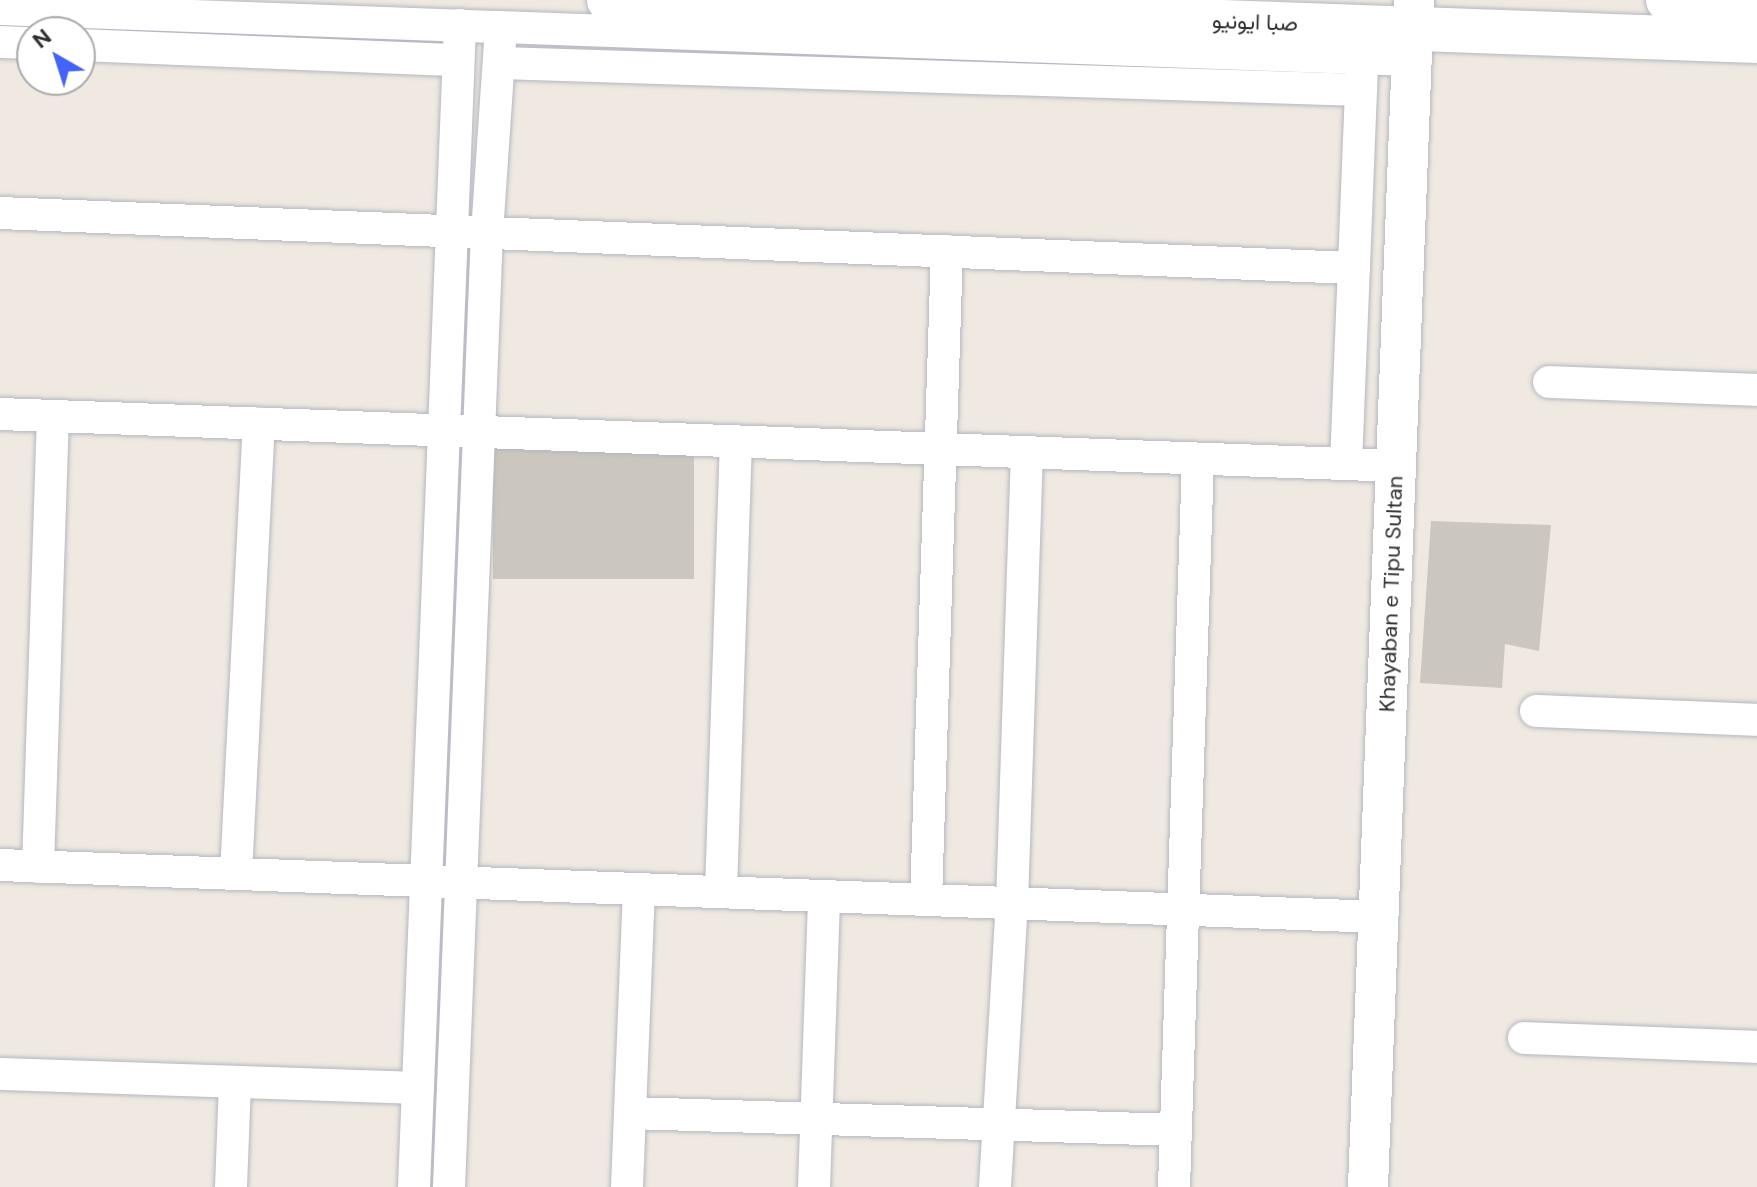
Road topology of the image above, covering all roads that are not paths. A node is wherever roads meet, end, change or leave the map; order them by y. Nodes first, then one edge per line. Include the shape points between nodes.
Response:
1 (609, 0) edge
2 (1668, 0) edge
3 (1757, 4) edge
4 (0, 9) edge
5 (460, 25) junction
6 (501, 27) junction
7 (1413, 29) edge
8 (1757, 41) edge
9 (96, 46) edge
10 (1362, 59) junction
11 (458, 60) junction
12 (500, 63) junction
13 (1361, 90) junction
14 (0, 213) edge
15 (452, 231) junction
16 (487, 233) junction
17 (947, 251) junction
18 (1354, 268) junction
19 (1549, 382) dead end
20 (1757, 390) edge
21 (0, 414) edge
22 (53, 416) junction
23 (259, 424) junction
24 (446, 431) junction
25 (480, 432) junction
26 (736, 441) junction
27 (937, 449) junction
28 (1027, 452) junction
29 (1198, 459) junction
30 (1346, 464) junction
31 (1396, 466) junction
32 (1536, 711) dead end
33 (1757, 720) edge
34 (0, 865) edge
35 (38, 867) junction
36 (236, 874) junction
37 (427, 881) junction
38 (461, 882) junction
39 (639, 889) junction
40 (721, 892) junction
41 (824, 896) junction
42 (926, 900) junction
43 (1012, 903) junction
44 (1183, 909) junction
45 (1379, 917) junction
46 (1524, 1038) dead end
47 (1757, 1047) edge
48 (0, 1074) edge
49 (235, 1082) junction
50 (418, 1088) junction
51 (630, 1113) junction
52 (816, 1116) junction
53 (999, 1125) junction
54 (1176, 1130) junction
55 (231, 1187) edge
56 (414, 1187) edge
57 (449, 1187) edge
58 (627, 1187) edge
59 (814, 1187) edge
60 (995, 1187) edge
61 (1174, 1187) edge
62 (1368, 1187) edge

1 - 7 main road, صبا ایونیو
2 - 3 main road
4 - 5 street
5 - 6 street
5 - 11 street
6 - 10 street
6 - 12 street
7 - 8 main road, صبا ایونیو
7 - 10 street
7 - 31 street, Khayaban e Tipu Sultan
9 - 11 street
10 - 13 street
11 - 15 street
12 - 13 street
12 - 16 street
13 - 18 street
14 - 15 street
15 - 16 street
15 - 24 street
16 - 17 street
16 - 25 street
17 - 18 street
17 - 27 street
18 - 30 street
19 - 20 street
21 - 22 street
22 - 23 street
22 - 35 street
23 - 24 street
23 - 36 street
24 - 25 street
24 - 37 street
25 - 26 street
25 - 38 street
26 - 27 street
26 - 40 street
27 - 28 street
27 - 42 street
28 - 29 street
28 - 43 street
29 - 30 street
29 - 44 street
30 - 31 street
31 - 45 street, Khayaban e Tipu Sultan
32 - 33 street
34 - 35 street
35 - 36 street
36 - 37 street
37 - 38 street
37 - 50 street
38 - 39 street
38 - 57 street
39 - 40 street
39 - 51 street
40 - 41 street
41 - 42 street
41 - 52 street
42 - 43 street
43 - 44 street
43 - 53 street
44 - 45 street
44 - 54 street
45 - 62 street, Khayaban e Tipu Sultan
46 - 47 street
48 - 49 street
49 - 50 street
49 - 55 street
50 - 56 street
51 - 52 street
51 - 58 street
52 - 53 street
52 - 59 street
53 - 54 street
53 - 60 street
54 - 61 street

